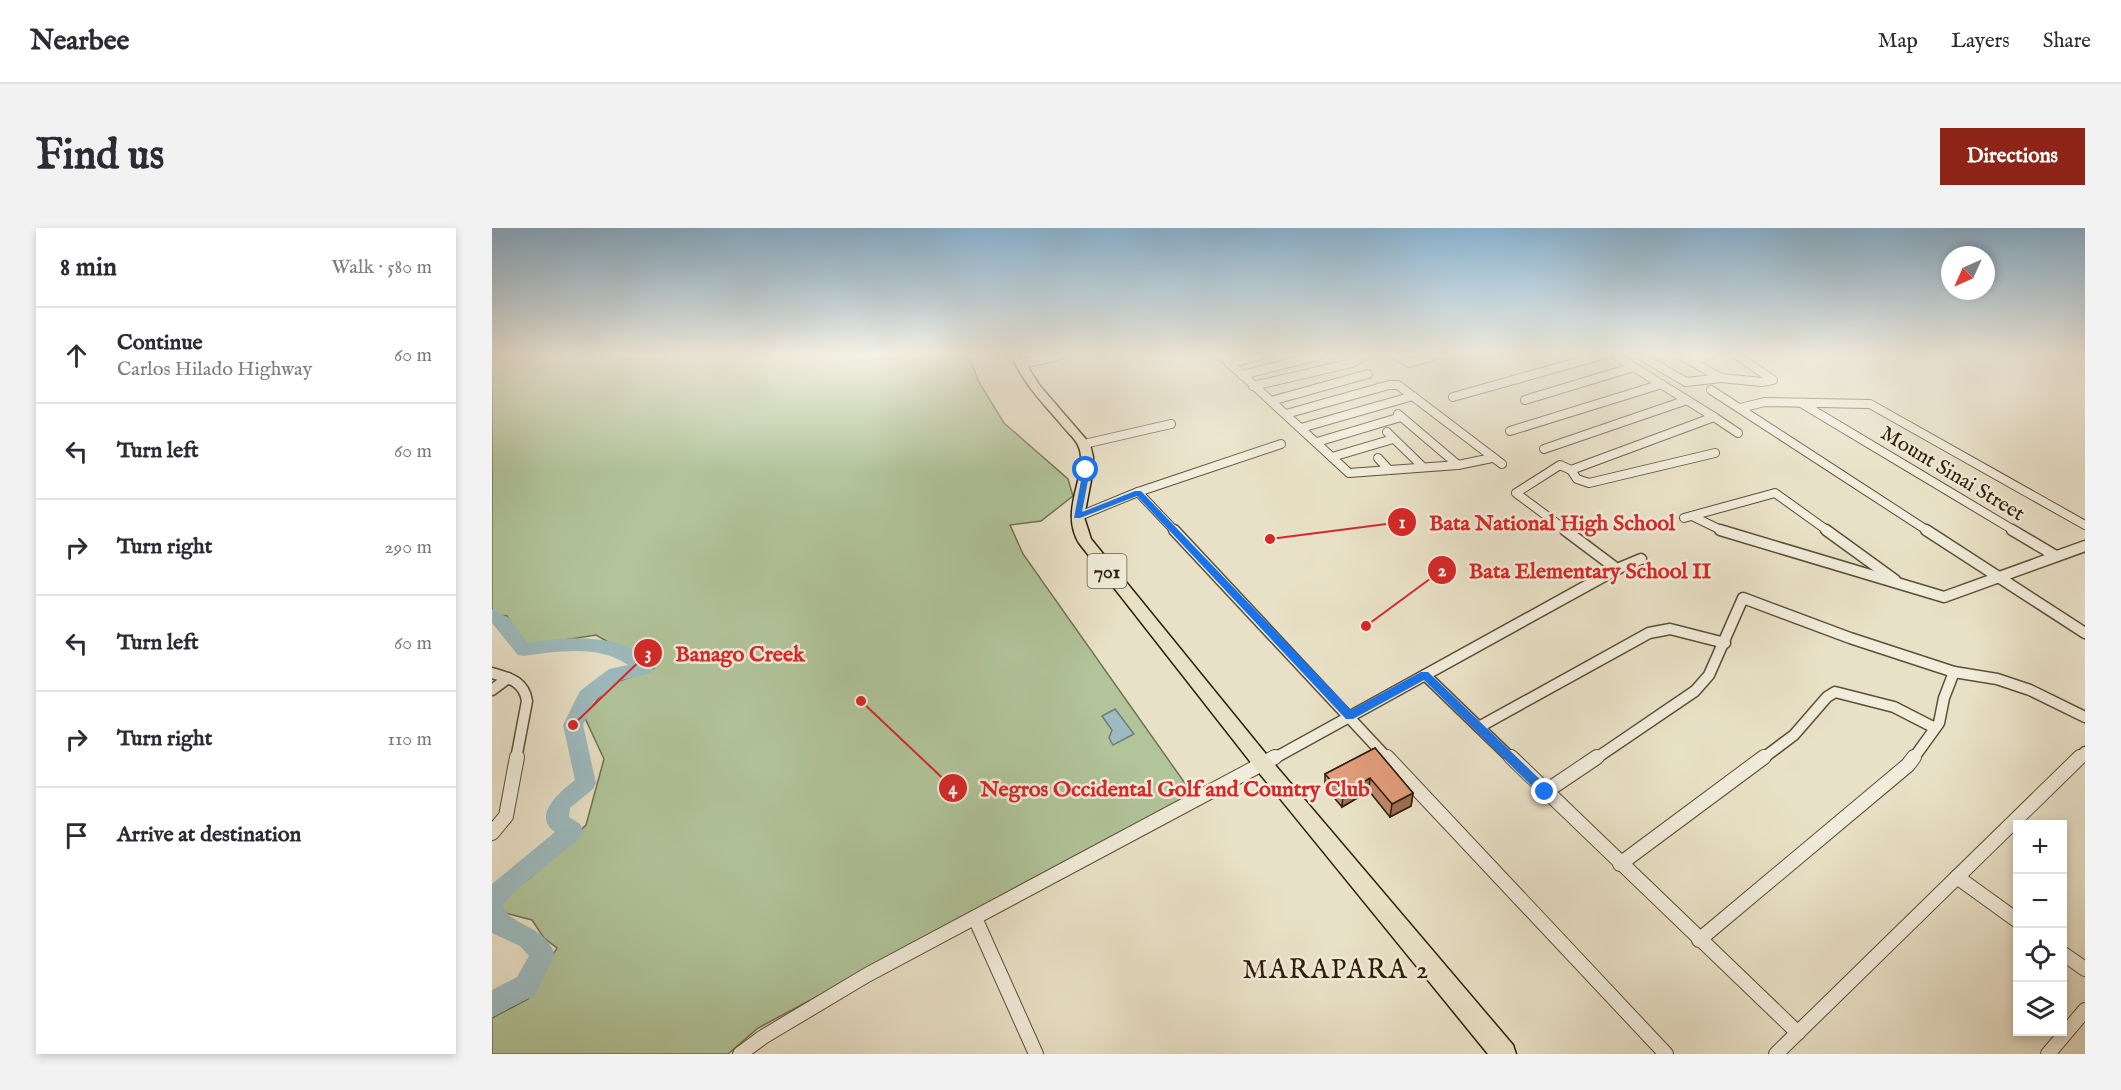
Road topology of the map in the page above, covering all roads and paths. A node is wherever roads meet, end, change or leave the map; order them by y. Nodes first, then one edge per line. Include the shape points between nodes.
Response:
1 (1042, 395) edge
2 (1264, 395) edge
3 (1291, 395) edge
4 (1355, 395) edge
5 (1462, 395) edge
6 (1543, 395) edge
7 (1628, 395) edge
8 (1678, 395) edge
9 (1718, 395) edge
10 (1413, 396) joint
11 (1453, 397) dead end
12 (1271, 400) junction
13 (1525, 400) dead end
14 (1687, 400) junction
15 (1801, 403) junction
16 (1740, 408) junction
17 (1286, 414) junction
18 (1714, 417) junction
19 (1171, 424) dead end
20 (1301, 428) junction
21 (1510, 431) dead end
22 (1387, 432) dead end
23 (1738, 433) dead end
24 (1394, 440) junction
25 (1317, 442) junction
26 (1084, 444) junction
27 (1281, 444) dead end
28 (1544, 449) dead end
29 (1715, 453) dead end
30 (1332, 457) junction
31 (1378, 458) dead end
32 (1492, 458) junction
33 (1502, 464) dead end
34 (1458, 465) junction
35 (1423, 467) junction
36 (1389, 470) junction
37 (1570, 470) junction
38 (1138, 492) junction
39 (1077, 517) junction
40 (2085, 525) edge
41 (2085, 546) edge
42 (2056, 556) junction
43 (1641, 559) dead end
44 (1617, 569) junction
45 (2000, 576) junction
46 (1901, 585) junction
47 (2085, 633) edge
48 (1725, 643) junction
49 (1954, 672) junction
50 (492, 673) edge
51 (1425, 675) junction
52 (508, 678) junction
53 (492, 690) edge
54 (1350, 716) junction
55 (2085, 717) edge
56 (1479, 727) junction
57 (1935, 728) junction
58 (2085, 752) edge
59 (1263, 764) junction
60 (1545, 792) junction
61 (492, 833) edge
62 (1620, 864) junction
63 (1957, 877) junction
64 (2013, 917) edge
65 (975, 918) junction
66 (1699, 940) junction
67 (2067, 956) edge
68 (2085, 969) edge
69 (2085, 1010) edge
70 (1798, 1033) junction
71 (740, 1054) edge
72 (1036, 1054) edge
73 (1504, 1054) edge
74 (1666, 1054) edge
75 (1776, 1054) edge
76 (2048, 1054) edge

1 - 26 main road
2 - 12 street
3 - 12 street
4 - 17 street
5 - 11 street
6 - 13 street
7 - 21 street
8 - 14 street
9 - 16 street
10 - 20 street
10 - 32 street
12 - 17 street
14 - 18 street
14 - 28 street
15 - 16 street via 1765,402
15 - 40 street via 1870,404
15 - 42 street, Mount Sinai Street
16 - 45 street
17 - 20 street
18 - 23 street
18 - 37 street
19 - 26 street
20 - 25 street
22 - 24 street
24 - 30 street
24 - 35 street
25 - 30 street
25 - 34 street via 1399,414
26 - 39 main road via 1086,470
27 - 38 street
29 - 37 street via 1588,483 1577,479
30 - 36 street via 1349,473
31 - 36 street
32 - 33 street
32 - 34 street
34 - 35 street
35 - 36 street
37 - 44 street via 1560,465 1515,493
38 - 39 street
38 - 54 street
39 - 59 main road, 701 via 1084,540
41 - 42 street
42 - 45 street
43 - 44 street
44 - 51 street
45 - 46 street via 1949,597
45 - 47 street
46 - 46 street via 1729,534 1688,517 1776,493
48 - 49 street via 1743,598
48 - 56 street via 1670,628 1649,633
48 - 60 street via 1709,675 1695,691
49 - 55 street via 1997,679 2030,690
49 - 57 street
50 - 52 street
51 - 54 street
51 - 56 street
52 - 53 street
52 - 61 street via 525,688 527,701 506,816
54 - 59 street
54 - 74 street
56 - 60 street
57 - 62 street via 1894,707 1835,692 1794,735
57 - 66 street via 1908,765
58 - 63 street
59 - 65 street
59 - 73 main road, 701
60 - 62 street
62 - 66 street
63 - 64 street
63 - 70 street
65 - 71 street via 867,975
65 - 72 street
66 - 70 street
67 - 68 street
69 - 76 street
70 - 75 street

